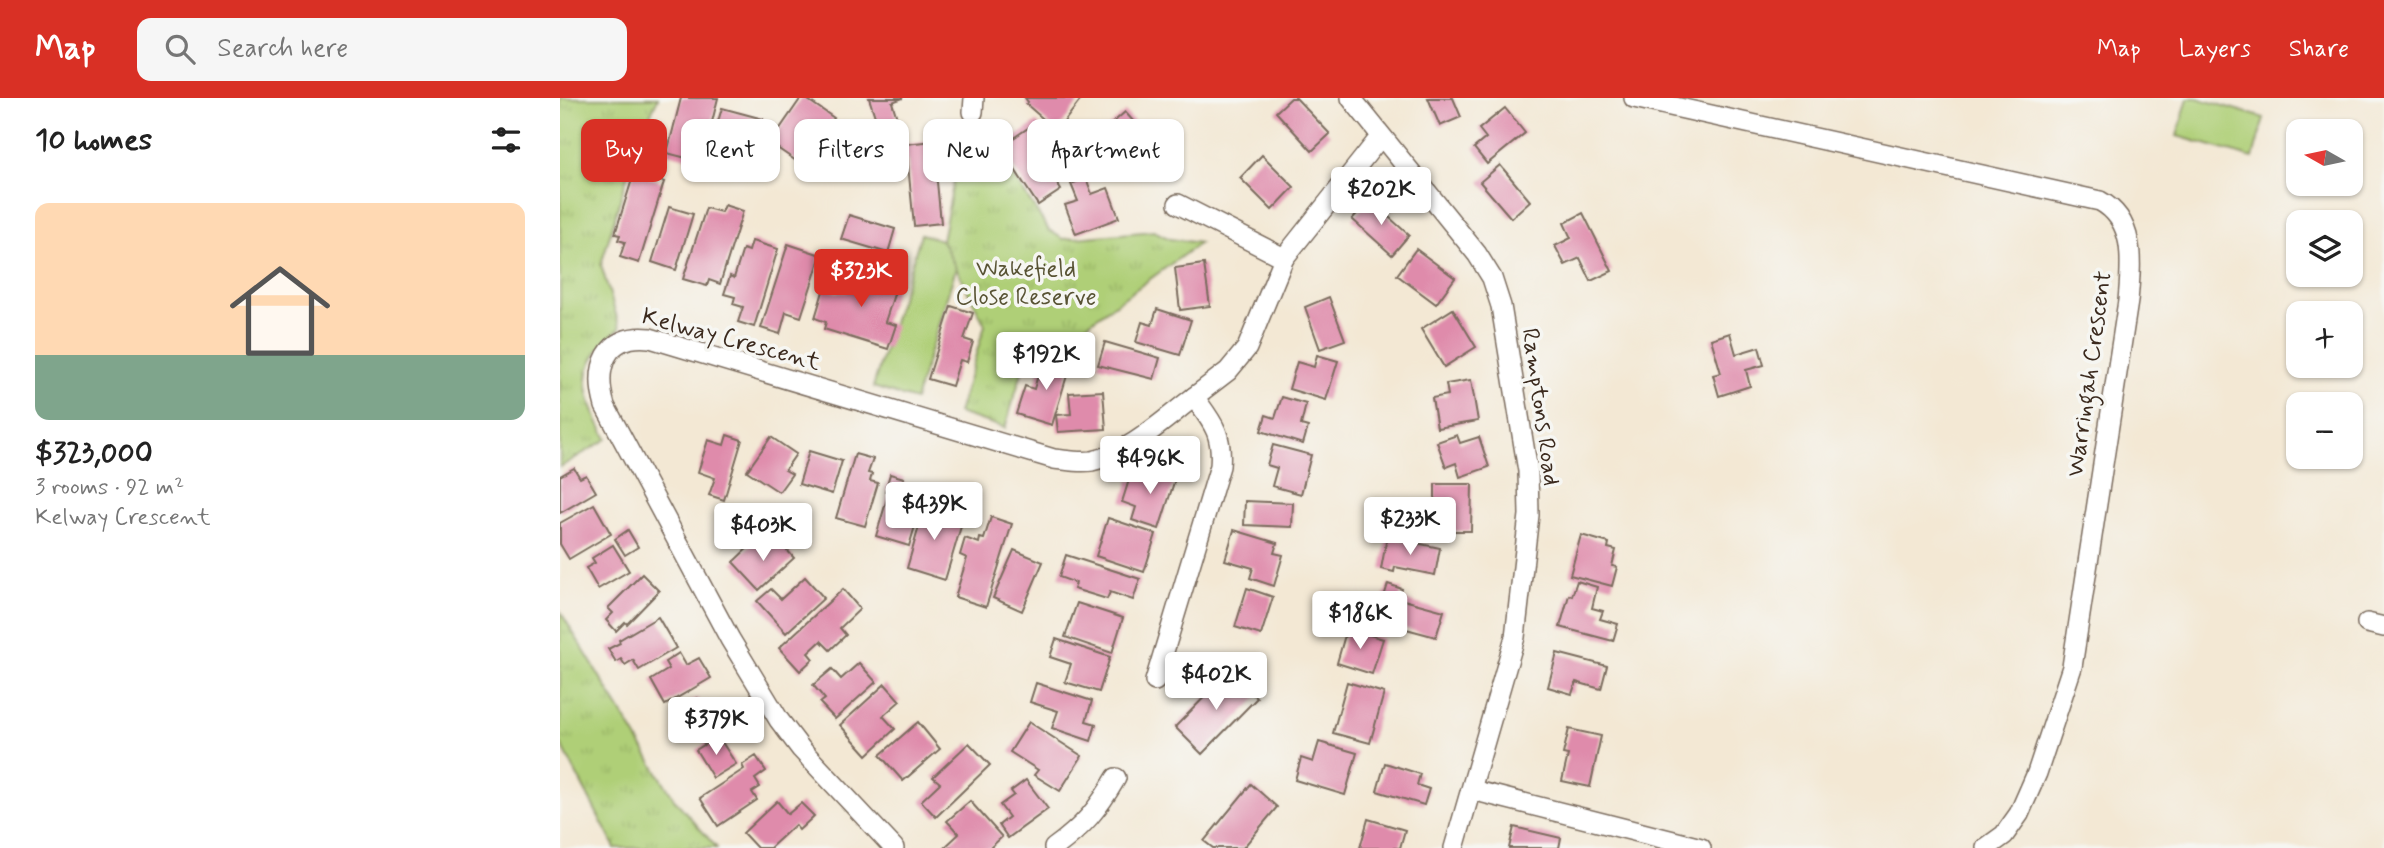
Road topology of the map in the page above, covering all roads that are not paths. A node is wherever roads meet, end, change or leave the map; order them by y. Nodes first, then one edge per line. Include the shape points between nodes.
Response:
1 (1351, 98) edge
2 (1634, 98) edge
3 (1381, 136) junction
4 (1178, 204) dead end
5 (1284, 258) junction
6 (1194, 397) junction
7 (1155, 681) dead end
8 (1116, 778) dead end
9 (1472, 790) junction
10 (894, 848) edge
11 (1054, 848) edge
12 (1454, 848) edge
13 (1702, 848) edge
14 (1986, 848) edge

1 - 3 street, Ramptons Road
2 - 14 street, Warringah Crescent via 2100,201 2122,222 2130,251 2128,301 2072,667 2019,814 2004,835
3 - 5 street, Kelway Crescent
3 - 9 street, Ramptons Road via 1492,278 1501,306 1528,471 1529,515 1515,637
4 - 5 street
5 - 6 street, Kelway Crescent via 1247,348 1228,371
6 - 7 street via 1217,429 1222,447 1220,466
6 - 10 street, Kelway Crescent via 1129,444 1093,461 1075,462 650,338 623,340 604,360 599,379 605,406 730,639 801,749
8 - 11 street via 1089,820
9 - 12 street, Ramptons Road
9 - 13 street

